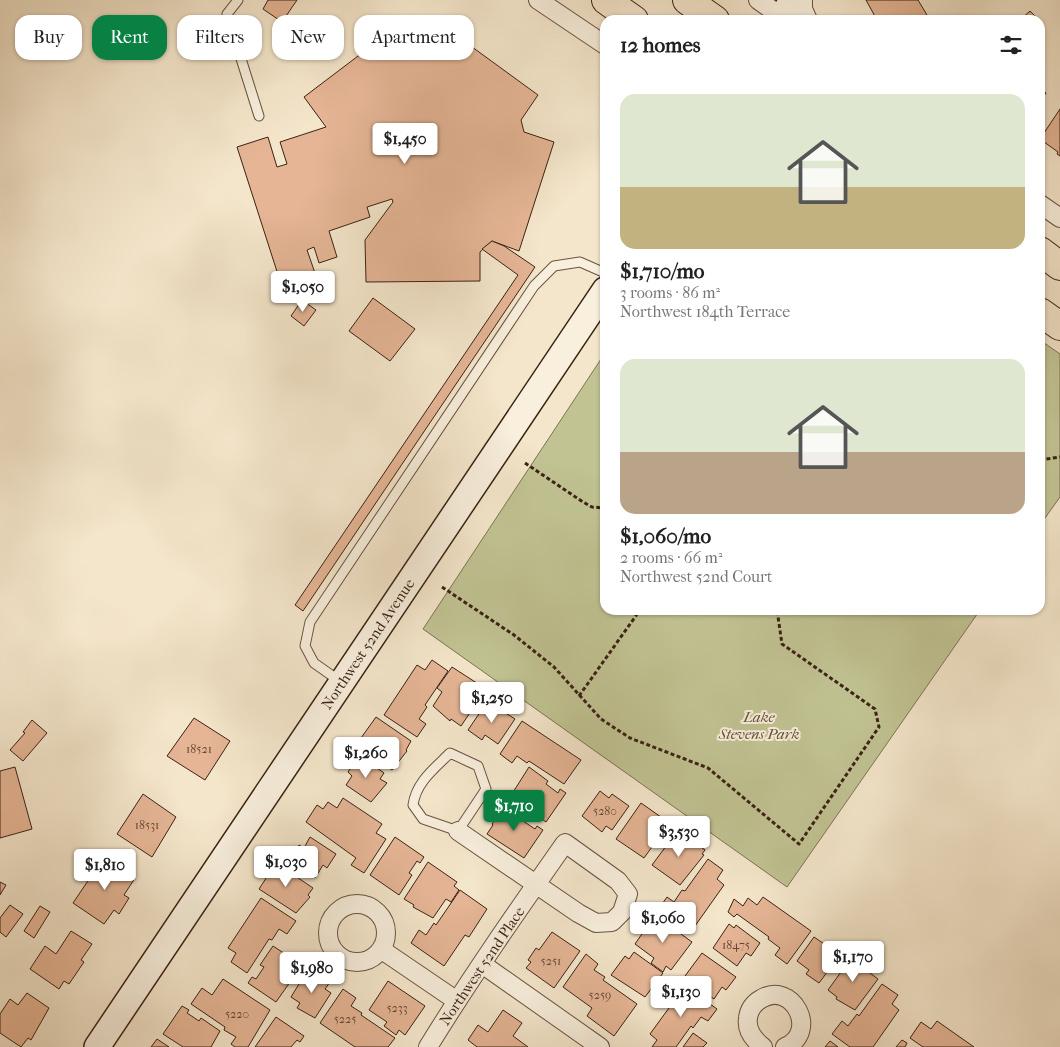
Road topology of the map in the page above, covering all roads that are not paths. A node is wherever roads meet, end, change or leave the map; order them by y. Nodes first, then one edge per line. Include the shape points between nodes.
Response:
1 (238, 0) edge
2 (538, 0) edge
3 (606, 0) edge
4 (687, 0) edge
5 (758, 0) edge
6 (803, 0) edge
7 (784, 12) edge
8 (627, 15) edge
9 (708, 15) edge
10 (806, 15) edge
11 (600, 41) edge
12 (259, 116) dead end
13 (1045, 208) edge
14 (1060, 218) edge
15 (1045, 255) edge
16 (1060, 266) edge
17 (600, 271) edge
18 (600, 297) edge
19 (1045, 316) edge
20 (1060, 326) edge
21 (342, 683) junction
22 (458, 831) junction
23 (536, 885) junction
24 (382, 950) dead end
25 (482, 964) junction
26 (457, 1001) junction
27 (757, 1045) edge
28 (98, 1047) edge
29 (428, 1047) edge
30 (600, 1047) edge
31 (786, 1047) edge

1 - 12 lane via 228,14
2 - 11 street
3 - 8 main road
4 - 9 main road
5 - 7 street
6 - 10 street
13 - 14 street
15 - 16 main road
17 - 21 lane via 580,262 554,266 534,286 310,622 305,646 314,663
18 - 21 street, Northwest 52nd Avenue
19 - 20 main road
21 - 28 street, Northwest 52nd Avenue
22 - 22 lane via 486,789 478,766 450,753 414,792 413,805 423,819
22 - 23 street
23 - 23 street, Northwest 52nd Place via 566,843 618,881 628,894 622,912 612,922 596,923
23 - 25 street, Northwest 52nd Place
24 - 26 street
25 - 26 street, Northwest 52nd Place
25 - 30 street
26 - 29 street, Northwest 52nd Place
27 - 31 street via 748,1026 750,1009 772,995 781,996 796,1006 802,1023 796,1040

